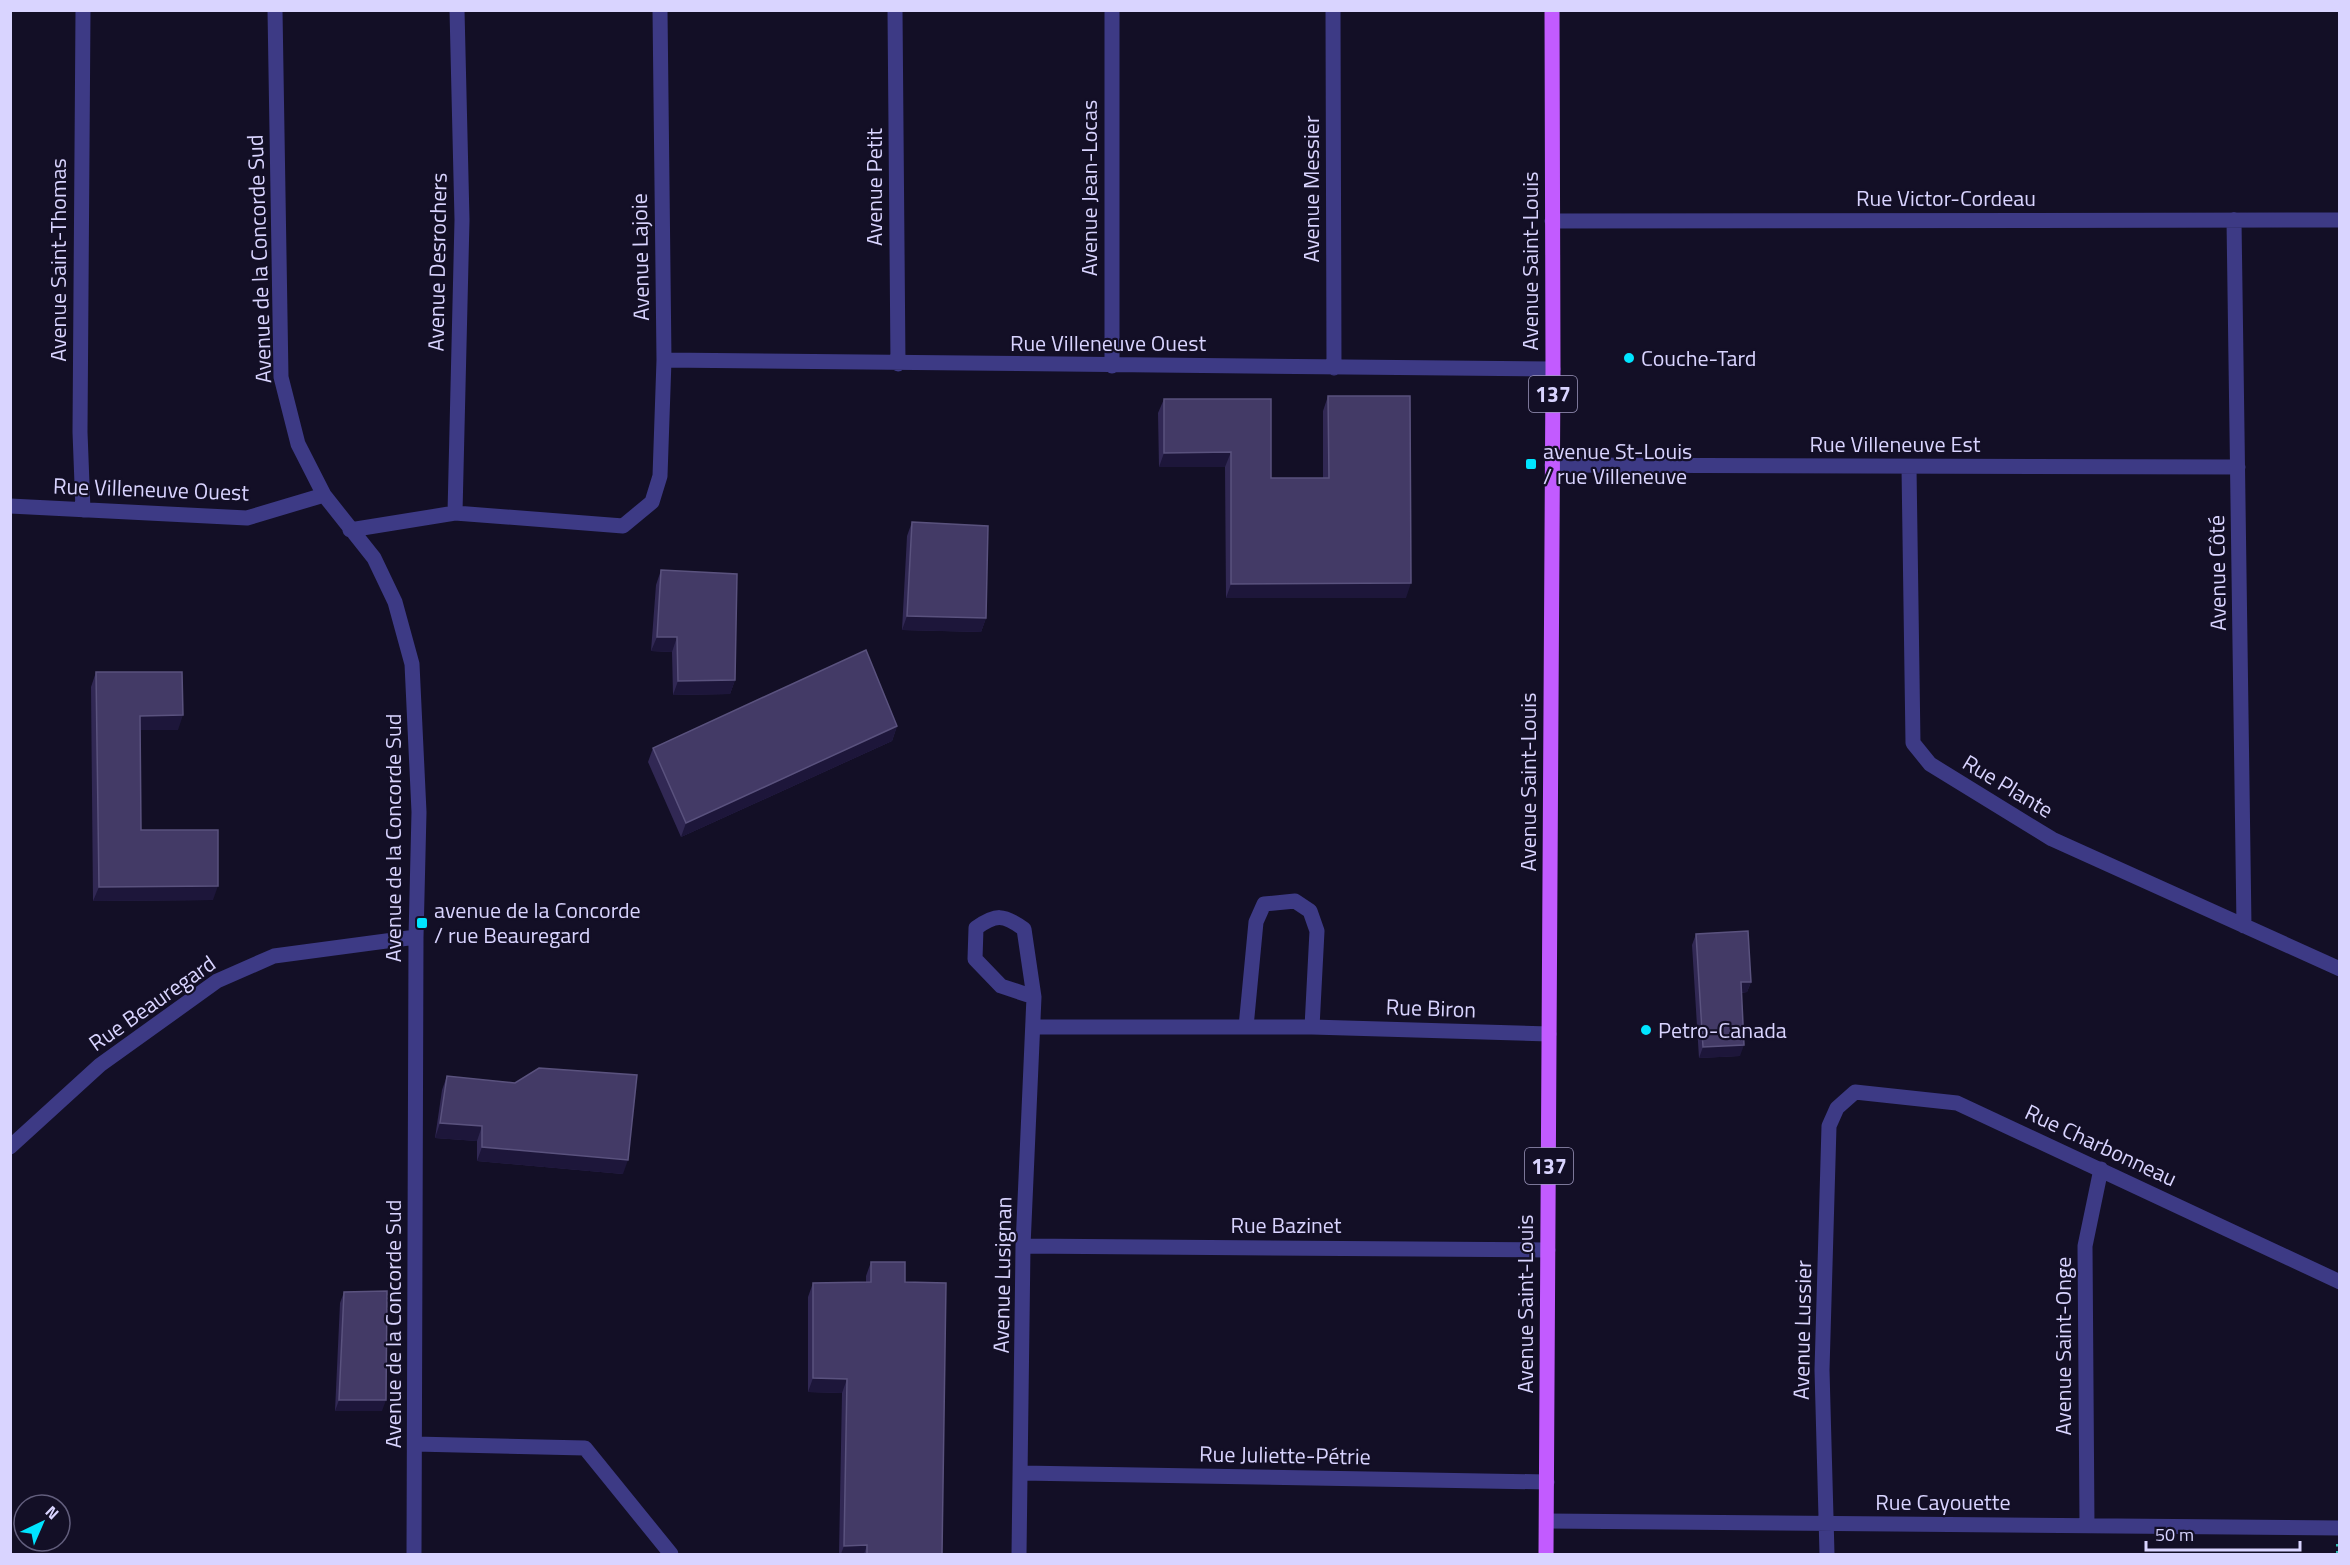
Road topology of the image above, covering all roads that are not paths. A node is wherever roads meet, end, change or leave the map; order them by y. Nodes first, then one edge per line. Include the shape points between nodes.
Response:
1 (83, 10) edge
2 (275, 10) edge
3 (457, 10) edge
4 (660, 10) edge
5 (895, 10) edge
6 (1112, 10) edge
7 (1333, 10) edge
8 (1552, 10) edge
9 (2234, 220) junction
10 (2340, 220) edge
11 (1552, 221) junction
12 (664, 360) junction
13 (898, 364) junction
14 (1112, 366) junction
15 (1334, 368) junction
16 (1553, 369) junction
17 (1552, 465) junction
18 (1909, 467) junction
19 (2238, 467) junction
20 (324, 495) junction
21 (10, 506) edge
22 (83, 510) junction
23 (455, 513) junction
24 (350, 530) junction
25 (2244, 926) junction
26 (416, 937) junction
27 (2340, 969) edge
28 (1034, 997) junction
29 (1246, 1027) junction
30 (1312, 1027) junction
31 (1034, 1028) junction
32 (1549, 1034) junction
33 (1838, 1108) joint
34 (10, 1147) edge
35 (2102, 1169) junction
36 (1023, 1246) junction
37 (1548, 1250) junction
38 (2340, 1282) edge
39 (415, 1443) junction
40 (1022, 1473) junction
41 (1547, 1482) junction
42 (1547, 1521) junction
43 (1827, 1524) junction
44 (2086, 1525) junction
45 (2340, 1528) edge
46 (414, 1554) edge
47 (672, 1554) edge
48 (1019, 1554) edge
49 (1546, 1554) edge
50 (1827, 1554) edge

1 - 22 street, Avenue Saint-Thomas
2 - 20 street, Avenue de la Concorde Sud via 282,377 298,444
3 - 23 street, Avenue Desrochers via 462,220
4 - 12 street, Avenue Lajoie
5 - 13 street, Avenue Petit
6 - 14 street, Avenue Jean-Locas
7 - 15 street, Avenue Messier
8 - 11 main road, Avenue Saint-Louis / 137
9 - 10 street, Rue Victor-Cordeau
9 - 11 street, Rue Victor-Cordeau
9 - 19 street, Avenue Côté
11 - 16 main road, Avenue Saint-Louis / 137
12 - 13 street, Rue Villeneuve Ouest
12 - 23 street, Avenue Lajoie via 660,476 652,502 623,526
13 - 14 street, Rue Villeneuve Ouest
14 - 15 street, Rue Villeneuve Ouest
15 - 16 street, Rue Villeneuve Ouest
16 - 17 main road, Avenue Saint-Louis / 137
17 - 18 street, Rue Villeneuve Est
17 - 32 main road, Avenue Saint-Louis / 137
18 - 19 street, Rue Villeneuve Est
18 - 25 street, Rue Plante via 1913,743 1930,764 2052,838
19 - 25 street, Avenue Côté
20 - 22 street, Rue Villeneuve Ouest via 247,518
20 - 24 street, Avenue de la Concorde Sud
21 - 22 street, Rue Villeneuve Ouest
23 - 24 street
24 - 26 street, Avenue de la Concorde Sud via 374,558 395,602 412,664 419,812
25 - 27 street, Rue Plante
26 - 34 street, Rue Beauregard via 274,956 217,981 100,1065
26 - 39 street, Avenue de la Concorde Sud
28 - 28 street, Avenue Lusignan via 1024,929 1009,918 991,918 976,928 975,959 1001,986
28 - 31 street, Avenue Lusignan
29 - 30 street, Rue Biron
29 - 30 street via 1256,922 1264,904 1295,901 1310,912 1317,931
29 - 31 street, Rue Biron
30 - 32 street, Rue Biron
31 - 36 street, Avenue Lusignan
32 - 37 main road, Avenue Saint-Louis / 137
33 - 35 street, Rue Charbonneau via 1855,1092 1957,1103
33 - 43 street, Avenue Lussier via 1829,1126 1822,1370
35 - 38 street, Rue Charbonneau
35 - 44 street, Avenue Saint-Onge via 2085,1246
36 - 37 street, Rue Bazinet
36 - 40 street, Avenue Lusignan
37 - 41 main road, Avenue Saint-Louis / 137
39 - 46 street, Avenue de la Concorde Sud
39 - 47 street via 585,1448
40 - 41 street, Rue Juliette-Pétrie
40 - 48 street, Avenue Lusignan
41 - 42 main road, Avenue Saint-Louis / 137
42 - 43 street, Rue Cayouette
42 - 49 main road, Avenue Saint-Louis / 137
43 - 44 street, Rue Cayouette
43 - 50 street, Avenue Lussier
44 - 45 street, Rue Cayouette

